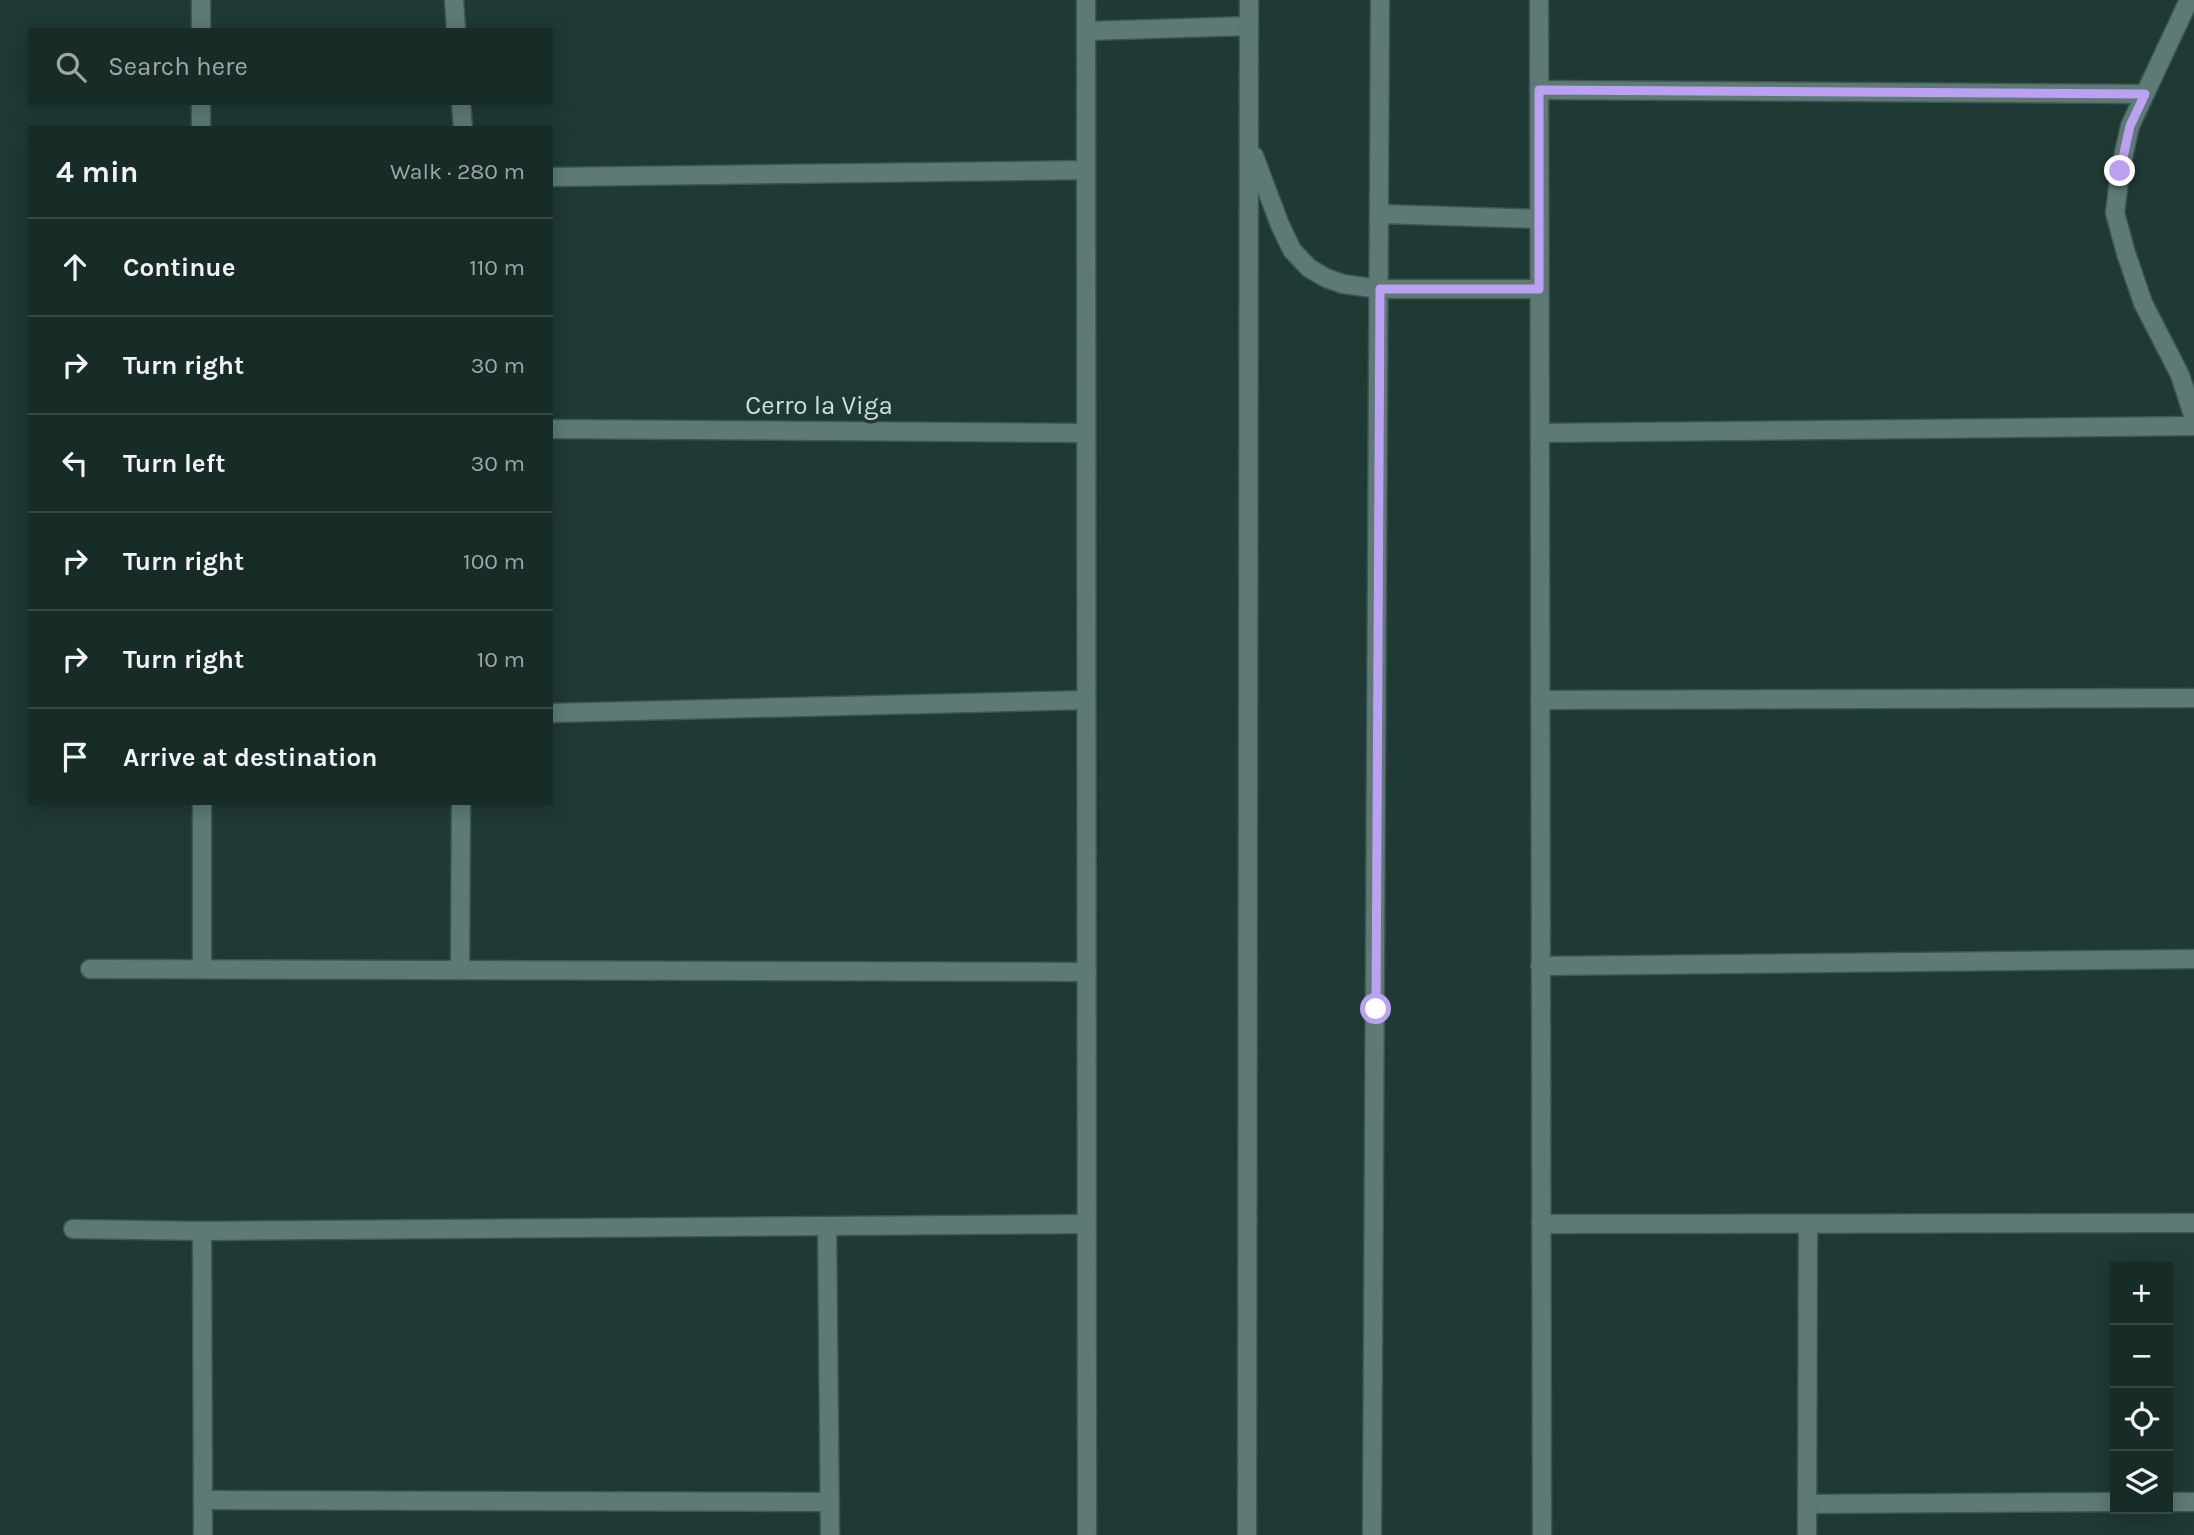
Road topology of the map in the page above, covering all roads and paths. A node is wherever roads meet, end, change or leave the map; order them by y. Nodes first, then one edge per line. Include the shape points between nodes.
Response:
1 (201, 0) edge
2 (454, 0) edge
3 (1086, 0) edge
4 (1249, 0) edge
5 (1380, 0) edge
6 (1539, 0) edge
7 (2189, 0) edge
8 (1249, 26) junction
9 (201, 28) edge
10 (456, 28) edge
11 (1086, 31) junction
12 (1539, 90) junction
13 (2145, 94) junction
14 (201, 105) edge
15 (461, 105) edge
16 (201, 126) edge
17 (463, 126) edge
18 (1249, 143) junction
19 (1086, 170) junction
20 (553, 177) edge
21 (1380, 214) junction
22 (1539, 219) junction
23 (1380, 289) junction
24 (1539, 289) junction
25 (2194, 418) edge
26 (2194, 426) edge
27 (553, 429) edge
28 (1086, 433) junction
29 (1540, 433) junction
30 (2194, 698) edge
31 (1541, 700) junction
32 (1086, 701) junction
33 (553, 713) edge
34 (202, 805) edge
35 (461, 805) edge
36 (2194, 959) edge
37 (1541, 966) junction
38 (90, 969) dead end
39 (202, 969) junction
40 (460, 970) junction
41 (1087, 972) junction
42 (2194, 1223) edge
43 (1086, 1224) junction
44 (1541, 1224) junction
45 (1808, 1224) junction
46 (827, 1226) junction
47 (73, 1229) dead end
48 (202, 1231) junction
49 (203, 1500) junction
50 (830, 1502) junction
51 (2110, 1502) edge
52 (2173, 1502) edge
53 (2194, 1502) edge
54 (1807, 1504) junction
55 (203, 1535) edge
56 (830, 1535) edge
57 (1087, 1535) edge
58 (1247, 1535) edge
59 (1372, 1535) edge
60 (1542, 1535) edge
61 (1807, 1535) edge

1 - 9 street
2 - 10 street
3 - 11 street
4 - 8 street
5 - 21 street
6 - 12 street
7 - 13 street
8 - 11 street
8 - 18 street
11 - 19 street
12 - 13 street
12 - 22 street
13 - 25 street via 2130,126 2115,213 2143,303 2180,375
14 - 16 street
15 - 17 street
18 - 23 street via 1292,250 1326,278
18 - 58 street
19 - 20 street
19 - 28 street
21 - 22 street
21 - 23 street
22 - 24 street
23 - 24 street
23 - 59 street
24 - 29 street
26 - 29 street
27 - 28 street, Cerro la Viga
28 - 32 street
29 - 31 street
30 - 31 street
31 - 37 street
32 - 33 street
32 - 41 street
34 - 39 street
35 - 40 street
36 - 37 street
37 - 44 street
38 - 39 street
39 - 40 street
40 - 41 street
41 - 43 street
42 - 45 street
43 - 46 street
43 - 57 street
44 - 45 street
44 - 60 street
45 - 54 street
46 - 48 street
46 - 50 street
47 - 48 street
48 - 49 street
49 - 50 street
49 - 55 street
50 - 56 street
51 - 54 street
52 - 53 street
54 - 61 street

